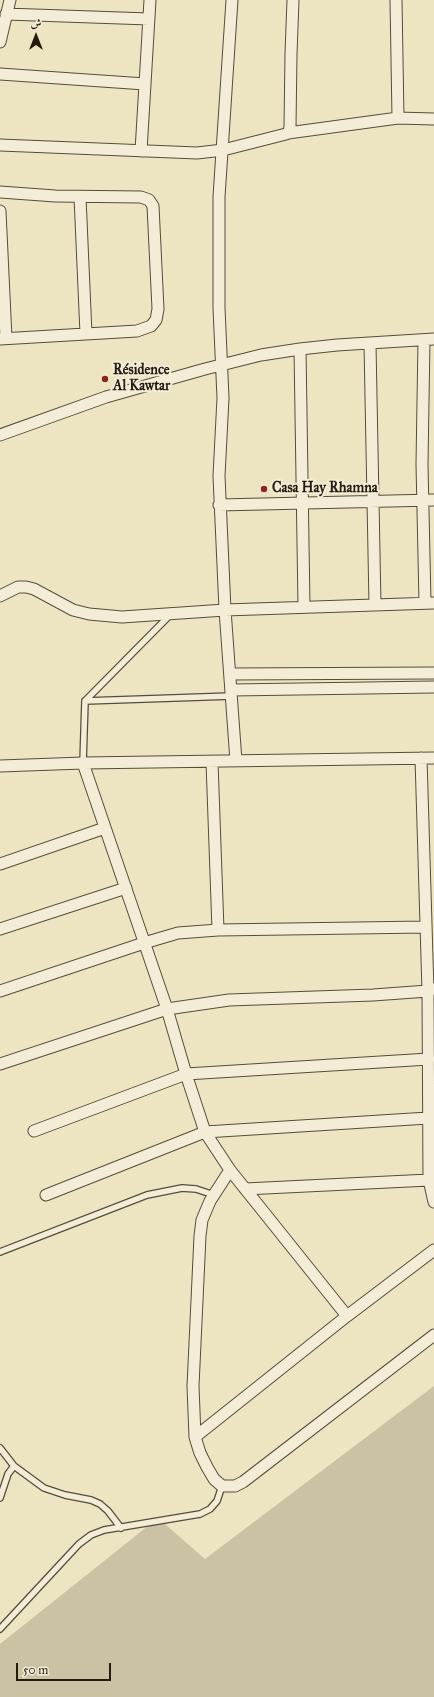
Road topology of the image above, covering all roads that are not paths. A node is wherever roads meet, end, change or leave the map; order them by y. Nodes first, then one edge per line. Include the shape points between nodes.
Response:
1 (10, 0) edge
2 (150, 0) edge
3 (232, 0) edge
4 (293, 0) edge
5 (396, 0) edge
6 (6, 14) junction
7 (149, 20) junction
8 (0, 42) edge
9 (0, 74) edge
10 (145, 84) junction
11 (398, 118) junction
12 (434, 119) edge
13 (288, 133) junction
14 (0, 145) edge
15 (223, 150) junction
16 (141, 151) junction
17 (0, 192) edge
18 (80, 197) junction
19 (0, 211) edge
20 (86, 334) junction
21 (3, 339) edge
22 (429, 340) edge
23 (370, 344) junction
24 (300, 349) junction
25 (222, 364) junction
26 (0, 435) edge
27 (422, 500) junction
28 (434, 500) edge
29 (374, 502) junction
30 (302, 504) junction
31 (219, 505) junction
32 (0, 596) edge
33 (429, 603) edge
34 (375, 605) junction
35 (304, 607) junction
36 (225, 610) junction
37 (170, 614) junction
38 (434, 673) edge
39 (230, 674) junction
40 (434, 687) edge
41 (232, 693) junction
42 (85, 701) junction
43 (420, 758) junction
44 (434, 758) edge
45 (236, 761) junction
46 (212, 762) junction
47 (83, 763) junction
48 (0, 766) edge
49 (105, 828) junction
50 (0, 864) edge
51 (126, 888) junction
52 (425, 927) junction
53 (0, 929) edge
54 (218, 930) junction
55 (144, 943) junction
56 (431, 990) edge
57 (0, 991) edge
58 (167, 1009) junction
59 (429, 1059) junction
60 (0, 1064) edge
61 (186, 1074) junction
62 (428, 1118) junction
63 (34, 1131) dead end
64 (205, 1132) junction
65 (230, 1170) junction
66 (429, 1180) junction
67 (246, 1189) junction
68 (46, 1195) dead end
69 (214, 1196) junction
70 (434, 1202) edge
71 (434, 1250) edge
72 (0, 1252) edge
73 (347, 1316) junction
74 (434, 1335) edge
75 (196, 1437) junction
76 (0, 1448) edge
77 (14, 1466) junction
78 (222, 1486) junction
79 (0, 1498) edge
80 (121, 1528) junction
81 (0, 1629) edge

1 - 6 street
2 - 7 street
3 - 15 street
4 - 13 street
5 - 11 street
6 - 7 street
6 - 8 street
7 - 10 street
9 - 10 street
10 - 16 street
11 - 12 street
11 - 13 street
13 - 15 street
14 - 16 street
15 - 16 street via 197,153
15 - 25 street via 219,197
17 - 18 street
18 - 20 street
18 - 20 street via 146,198 151,202 157,274 158,309 156,320 150,326 130,332
19 - 21 street
20 - 21 street
22 - 23 street
22 - 27 street via 422,394
23 - 24 street
23 - 29 street
24 - 25 street
24 - 30 street
25 - 26 street via 106,397
25 - 31 street
27 - 28 street
27 - 29 street
27 - 33 street
29 - 30 street
29 - 34 street
30 - 31 street
30 - 35 street
31 - 36 street
32 - 37 street via 18,587 26,587 73,610 89,614 122,617
33 - 34 street
34 - 35 street
35 - 36 street
36 - 37 street
36 - 39 street
37 - 42 lane
38 - 39 street
39 - 41 street
40 - 41 street
41 - 42 lane
41 - 45 street
42 - 47 lane
43 - 44 street
43 - 45 street
43 - 52 street
45 - 46 street
46 - 47 street
46 - 54 street
47 - 48 street
47 - 49 street
49 - 50 street
49 - 51 street
51 - 53 street
51 - 55 street
52 - 54 street
52 - 56 street
54 - 55 street via 178,933
55 - 57 street
55 - 58 street
56 - 58 street via 373,995 229,1000
56 - 59 street
58 - 60 street
58 - 61 street
59 - 61 street
59 - 62 street
61 - 63 street
61 - 64 street
62 - 64 street
62 - 66 street
64 - 65 street
64 - 68 street
65 - 67 street
65 - 69 street
66 - 67 street
66 - 70 street
67 - 73 street
69 - 72 lane via 196,1189 182,1188 147,1195
69 - 75 street via 202,1220 200,1236 193,1386
71 - 73 street
73 - 75 street
74 - 78 street via 243,1482 235,1486
75 - 78 street via 207,1467
76 - 77 lane
77 - 79 lane via 8,1474
77 - 80 lane via 44,1488 100,1504
78 - 80 lane via 217,1501 210,1509 200,1514
80 - 81 lane via 104,1530 79,1544

